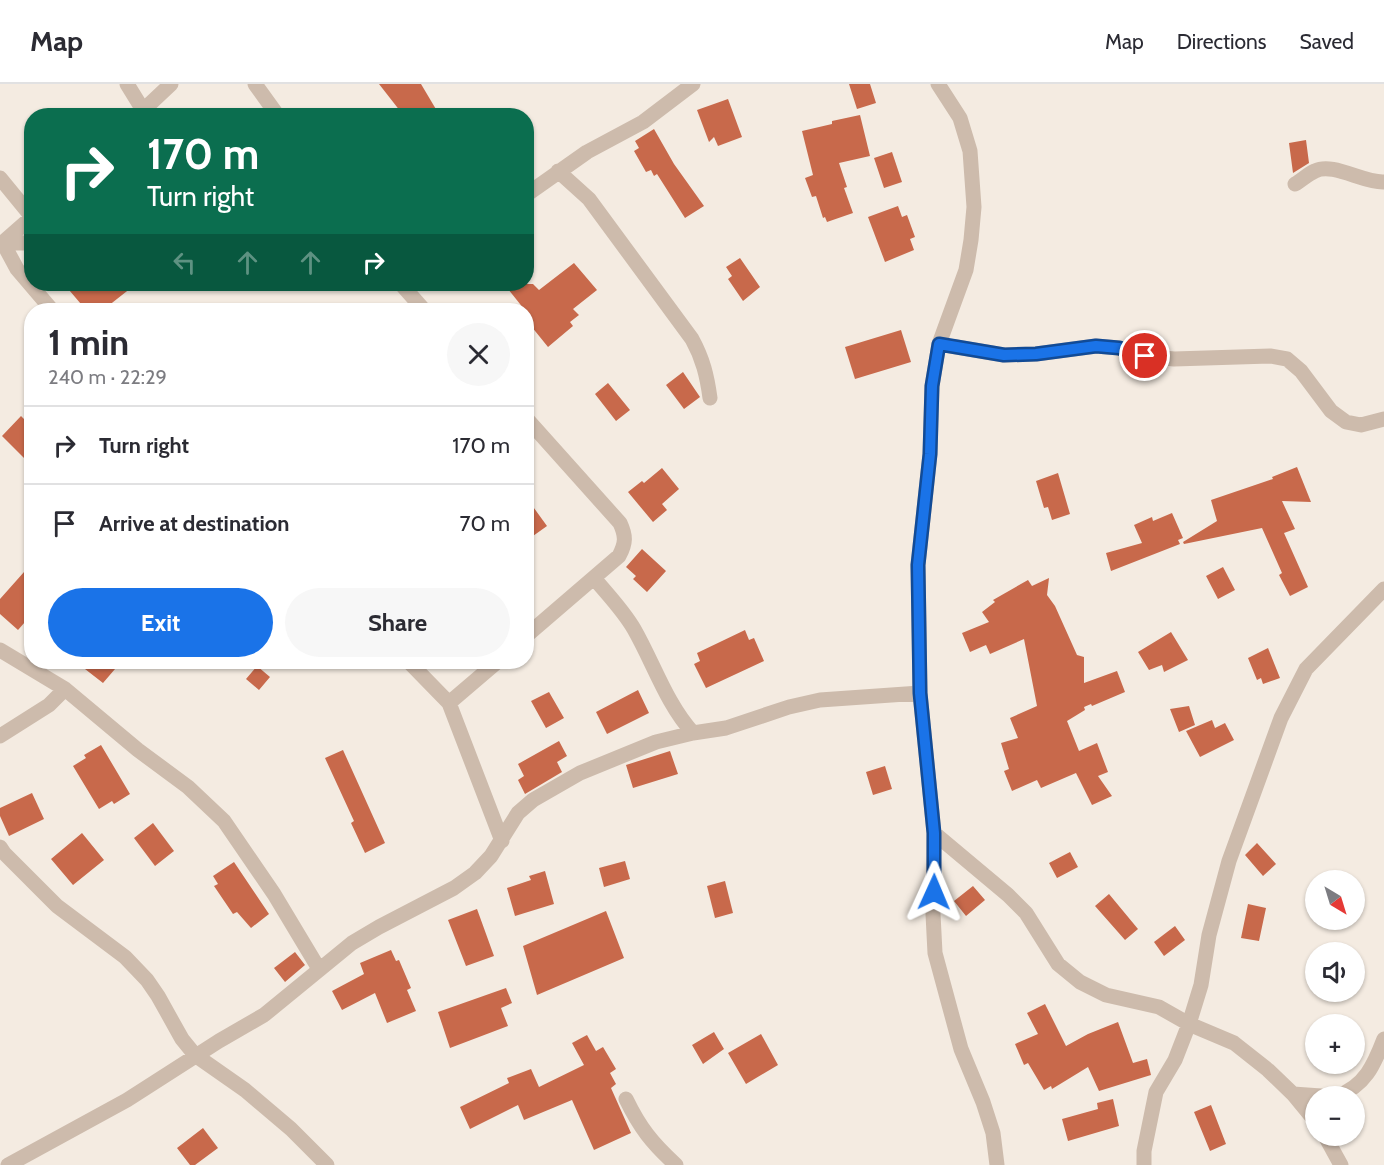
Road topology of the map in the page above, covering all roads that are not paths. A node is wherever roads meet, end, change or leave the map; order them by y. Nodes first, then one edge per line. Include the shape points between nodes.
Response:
1 (127, 84) edge
2 (171, 84) edge
3 (255, 84) edge
4 (693, 84) edge
5 (938, 84) edge
6 (138, 108) edge
7 (145, 108) edge
8 (272, 108) edge
9 (558, 171) junction
10 (0, 178) edge
11 (1384, 182) edge
12 (1295, 184) dead end
13 (534, 189) edge
14 (24, 207) edge
15 (24, 224) edge
16 (24, 243) edge
17 (2, 244) edge
18 (24, 277) edge
19 (36, 291) edge
20 (46, 303) edge
21 (939, 344) junction
22 (710, 398) dead end
23 (1384, 419) edge
24 (534, 427) edge
25 (594, 578) junction
26 (1384, 589) edge
27 (534, 629) edge
28 (0, 650) edge
29 (24, 664) edge
30 (32, 669) edge
31 (416, 669) edge
32 (489, 669) edge
33 (65, 689) junction
34 (920, 693) junction
35 (449, 703) junction
36 (693, 733) junction
37 (0, 736) edge
38 (934, 833) junction
39 (502, 841) junction
40 (0, 847) edge
41 (319, 969) junction
42 (1189, 1024) junction
43 (1384, 1039) edge
44 (195, 1055) junction
45 (1358, 1086) edge
46 (1293, 1094) junction
47 (1305, 1095) edge
48 (626, 1099) dead end
49 (1305, 1109) edge
50 (1331, 1146) edge
51 (8, 1165) edge
52 (327, 1165) edge
53 (676, 1165) edge
54 (997, 1165) edge
55 (1144, 1165) edge
56 (1341, 1165) edge

1 - 6 street
2 - 7 street
3 - 8 street
4 - 9 street via 643,122
5 - 21 street via 960,118 970,151 974,207 966,270
9 - 13 street
9 - 22 street via 589,199 692,339 704,364
10 - 14 street
11 - 12 street via 1330,169 1317,170
15 - 17 street
16 - 17 street
17 - 18 street
19 - 20 street
21 - 23 street via 1004,355 1096,346 1174,359 1270,356 1287,359 1301,371 1331,411 1346,422 1361,425
21 - 34 street via 918,565
24 - 25 street via 620,523 626,535 619,556
25 - 27 street
25 - 36 street via 634,629 669,700
26 - 42 street via 1306,669 1281,718 1229,861
28 - 29 street
30 - 33 street
31 - 35 street
32 - 35 street
33 - 37 street via 49,705
33 - 41 street via 188,787 224,821
34 - 36 street via 820,700 726,728
34 - 38 street
35 - 39 street
36 - 39 street via 656,742 580,773 518,813
38 - 42 street via 1026,913 1058,964 1080,982 1106,995 1159,1007
38 - 54 street via 935,953 960,1049 993,1133
39 - 41 street via 475,873 454,888 361,937
40 - 44 street via 57,906 124,957 147,980
41 - 44 street via 264,1015
42 - 46 street via 1234,1042
42 - 55 street via 1175,1060 1156,1092
43 - 45 street
44 - 51 street via 127,1100
44 - 52 street via 245,1090
46 - 47 street
46 - 49 street
48 - 53 street via 654,1145
50 - 56 street

